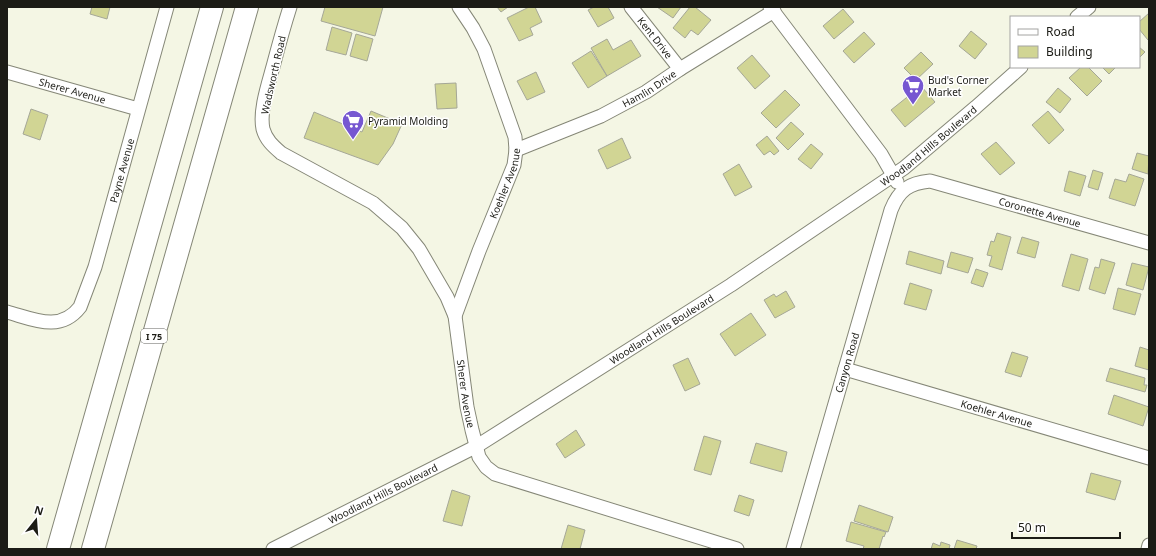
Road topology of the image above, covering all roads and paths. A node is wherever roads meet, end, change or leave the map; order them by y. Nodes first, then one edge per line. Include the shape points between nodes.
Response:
1 (167, 7) edge
2 (212, 7) edge
3 (247, 7) edge
4 (290, 7) edge
5 (459, 7) edge
6 (630, 7) edge
7 (1088, 7) edge
8 (772, 9) edge
9 (1078, 16) edge
10 (1020, 68) edge
11 (680, 69) junction
12 (7, 72) edge
13 (138, 109) junction
14 (269, 142) joint
15 (516, 150) junction
16 (899, 172) junction
17 (930, 181) junction
18 (907, 188) junction
19 (1149, 243) edge
20 (7, 312) edge
21 (454, 316) junction
22 (845, 369) junction
23 (477, 446) junction
24 (1149, 458) edge
25 (61, 540) edge
26 (94, 544) edge
27 (1149, 545) edge
28 (273, 549) edge
29 (737, 549) edge
30 (792, 549) edge
31 (1148, 549) edge

1 - 13 street, Payne Avenue
2 - 25 highway
3 - 26 highway, I 75
4 - 14 street, Wadsworth Road via 263,111 262,120
5 - 15 street, Koehler Avenue via 484,49 515,137
6 - 11 street, Kent Drive
7 - 9 street
8 - 11 street, Hamlin Drive
8 - 16 street via 881,154
10 - 16 street, Woodland Hills Boulevard
11 - 15 street, Hamlin Drive via 646,92 601,116
12 - 13 street, Sherer Avenue
13 - 20 street, Payne Avenue via 80,307 66,319 55,322 42,322
14 - 21 street, Sherer Avenue via 281,153 373,203 402,228 436,276
15 - 21 street, Koehler Avenue via 514,165
16 - 17 street, Coronette Avenue
16 - 18 street
16 - 23 street, Woodland Hills Boulevard via 731,285
17 - 18 street, Coronette Avenue via 918,182
17 - 19 street, Coronette Avenue
18 - 22 street, Canyon Road via 894,201
21 - 23 street, Sherer Avenue via 466,407
22 - 24 street, Koehler Avenue
22 - 30 street, Canyon Road
23 - 28 street, Woodland Hills Boulevard
23 - 29 street, Sherer Avenue via 479,457 495,474
27 - 31 street

